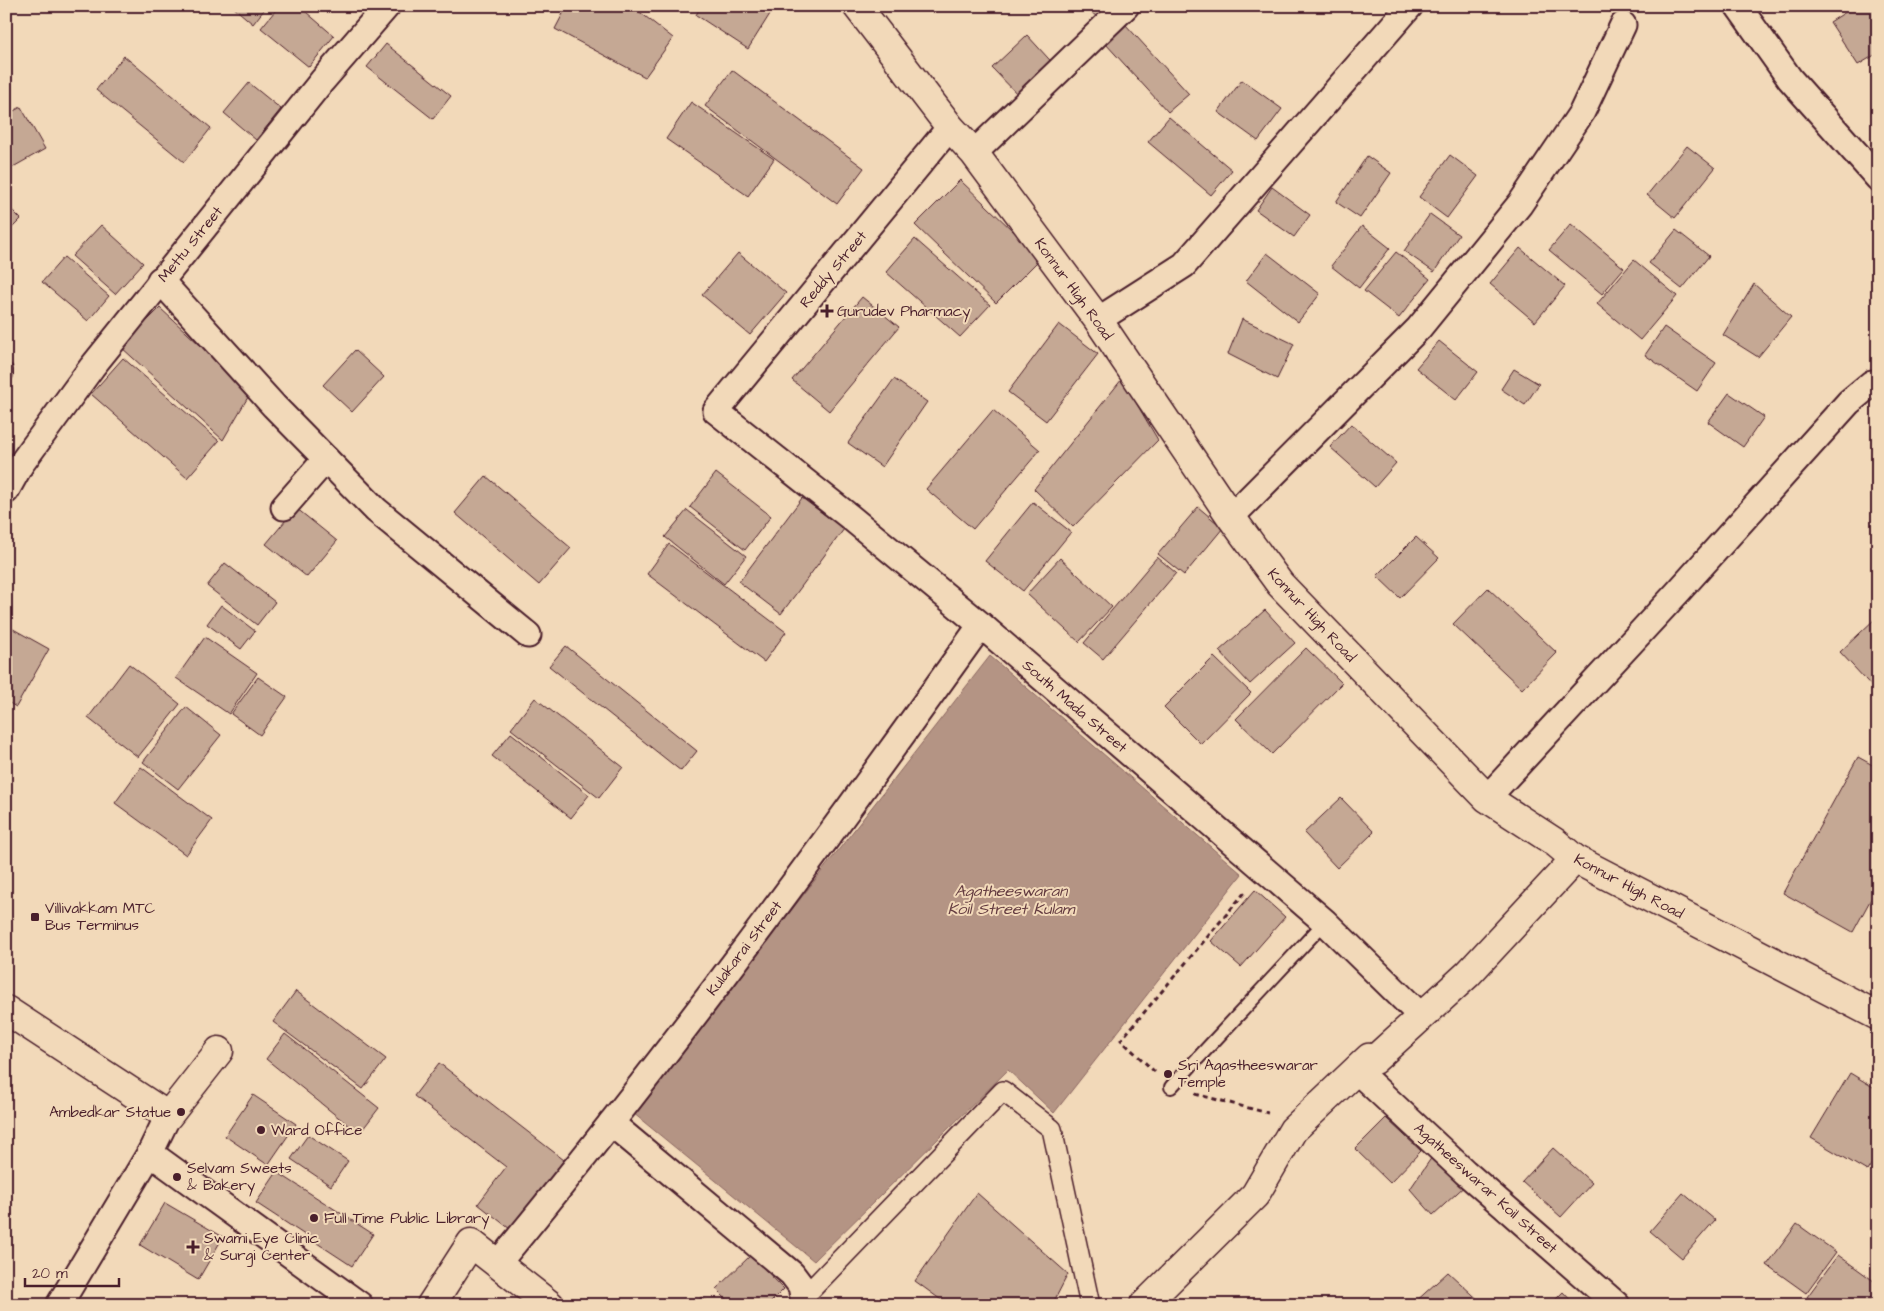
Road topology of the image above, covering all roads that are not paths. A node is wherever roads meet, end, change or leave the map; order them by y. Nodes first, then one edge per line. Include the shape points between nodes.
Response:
1 (386, 6) edge
2 (857, 6) edge
3 (1126, 6) edge
4 (1410, 6) edge
5 (1738, 6) edge
6 (1623, 25) dead end
7 (950, 127) junction
8 (974, 153) junction
9 (1878, 178) edge
10 (160, 280) junction
11 (1098, 320) junction
12 (6, 370) edge
13 (6, 375) edge
14 (1876, 382) edge
15 (716, 411) joint
16 (326, 460) junction
17 (9, 478) edge
18 (284, 507) dead end
19 (1231, 517) junction
20 (981, 625) junction
21 (528, 635) dead end
22 (1487, 798) junction
23 (1575, 859) junction
24 (1325, 922) junction
25 (6, 1010) edge
26 (1421, 1016) junction
27 (1878, 1016) edge
28 (220, 1052) dead end
29 (1356, 1070) junction
30 (1171, 1087) road end
31 (168, 1116) junction
32 (611, 1123) junction
33 (150, 1153) junction
34 (498, 1263) junction
35 (802, 1301) edge
36 (59, 1305) edge
37 (360, 1305) edge
38 (432, 1305) edge
39 (550, 1305) edge
40 (1090, 1305) edge
41 (1144, 1305) edge
42 (1617, 1305) edge

1 - 10 street, Mettu Street
2 - 7 main road, Konnur High Road
3 - 8 street
4 - 11 street via 1184,265
5 - 9 street via 1790,79
6 - 19 street via 1582,112 1520,204 1419,328
7 - 8 main road, Konnur High Road
7 - 15 street, Reddy Street
8 - 11 main road, Konnur High Road
10 - 16 street
10 - 17 street, Mettu Street
11 - 19 main road, Konnur High Road
12 - 13 lane
14 - 22 street via 1849,402
15 - 20 street, South Mada Street
16 - 18 street
16 - 21 street via 376,510
19 - 22 main road, Konnur High Road via 1280,584
20 - 24 street, South Mada Street
20 - 32 street, Kulakarai Street via 861,794
22 - 23 main road, Konnur High Road
23 - 26 main road via 1468,974
23 - 27 main road, Konnur High Road
24 - 26 street, South Mada Street
24 - 30 lane
25 - 31 main road
26 - 29 main road via 1374,1060 1370,1058
28 - 31 main road
29 - 41 main road via 1293,1130 1255,1195
29 - 42 street, Agatheeswarar Koil Street via 1465,1172
31 - 33 street
32 - 34 street, Kulakarai Street
32 - 35 street via 792,1274 801,1286
33 - 36 street
33 - 37 street
34 - 38 main road via 471,1243
34 - 39 main road
35 - 40 street via 1003,1091 1052,1129

